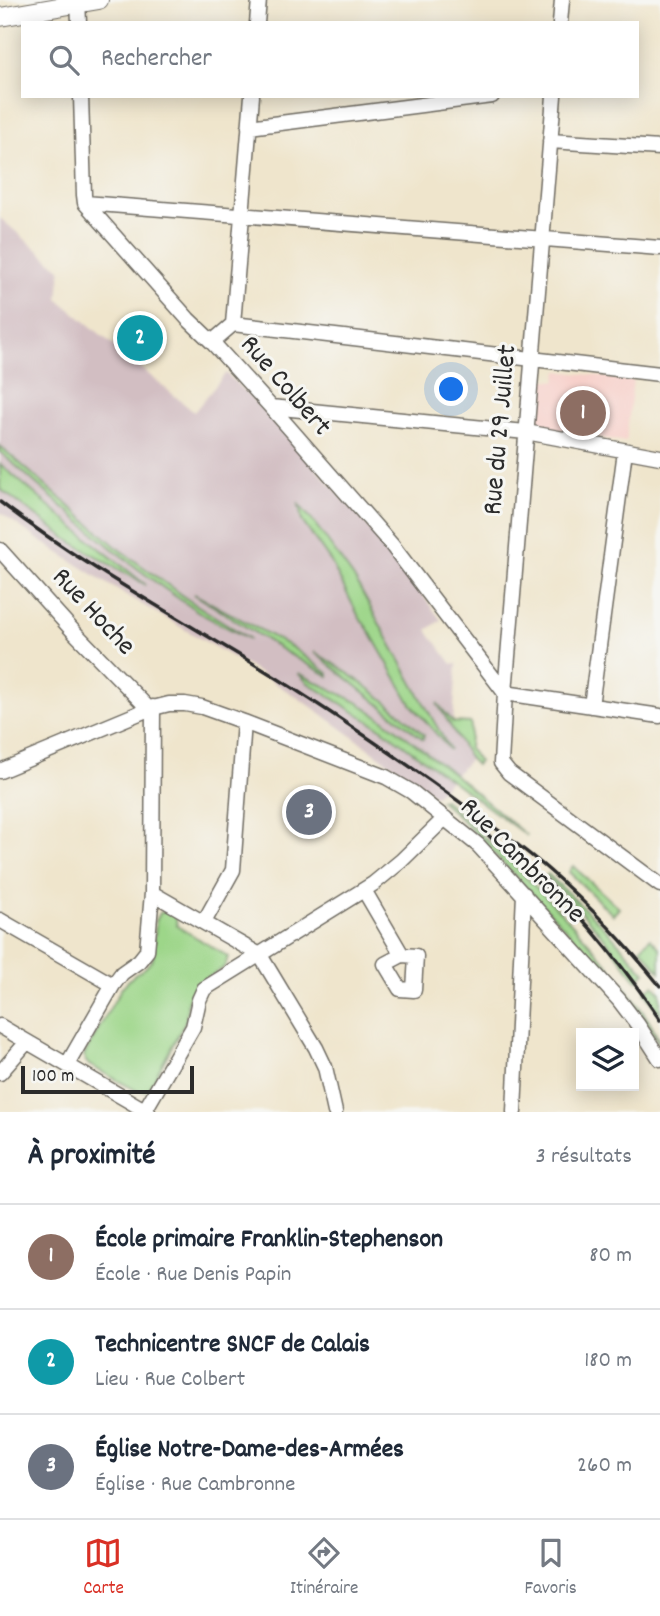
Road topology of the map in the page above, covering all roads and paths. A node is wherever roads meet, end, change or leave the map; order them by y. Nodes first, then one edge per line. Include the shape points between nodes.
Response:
1 (52, 0) edge
2 (99, 0) edge
3 (259, 0) edge
4 (562, 0) edge
5 (78, 2) edge
6 (0, 9) edge
7 (0, 17) edge
8 (79, 21) edge
9 (257, 21) edge
10 (560, 21) edge
11 (81, 98) edge
12 (251, 98) edge
13 (476, 98) edge
14 (554, 98) edge
15 (249, 127) junction
16 (550, 141) junction
17 (660, 148) edge
18 (85, 203) junction
19 (242, 215) junction
20 (543, 238) junction
21 (660, 248) edge
22 (233, 324) junction
23 (212, 342) junction
24 (533, 359) junction
25 (660, 374) edge
26 (271, 407) junction
27 (527, 432) junction
28 (625, 450) junction
29 (660, 457) edge
30 (0, 550) edge
31 (505, 694) junction
32 (591, 706) junction
33 (151, 708) junction
34 (660, 716) edge
35 (244, 722) junction
36 (0, 771) edge
37 (445, 818) junction
38 (660, 885) edge
39 (364, 890) junction
40 (152, 893) junction
41 (524, 894) junction
42 (0, 920) edge
43 (204, 922) junction
44 (260, 955) junction
45 (402, 955) dead end
46 (113, 985) junction
47 (0, 1026) edge
48 (27, 1042) junction
49 (660, 1059) edge
50 (67, 1065) junction
51 (0, 1073) edge
52 (146, 1111) edge
53 (335, 1112) edge
54 (514, 1112) edge

1 - 6 main road
2 - 5 main road
3 - 9 street
4 - 10 street
5 - 7 main road
5 - 8 street
11 - 18 street
12 - 15 street
13 - 15 street
14 - 16 street, Rue du 29 Juillet
15 - 19 street
16 - 17 street
16 - 20 street, Rue du 29 Juillet
18 - 19 street
18 - 23 street, Rue Colbert
19 - 20 street
19 - 22 street
20 - 21 street
20 - 24 street, Rue du 29 Juillet
22 - 23 street
22 - 24 street
23 - 26 street, Rue Colbert
24 - 25 street
24 - 27 street, Rue du 29 Juillet
26 - 27 street
26 - 31 street, Rue Colbert via 391,544
27 - 28 street
27 - 31 street, Rue du 29 Juillet
28 - 29 street
28 - 32 street
30 - 33 street, Rue Hoche
31 - 32 street
31 - 38 street, Rue du 29 Juillet via 503,768
32 - 34 street
33 - 35 street, Rue Cambronne via 185,704
33 - 36 street, Rue Cambronne
33 - 40 street
35 - 37 street, Rue Cambronne via 386,777
35 - 43 street via 233,870
37 - 39 street
37 - 41 street, Rue Cambronne
39 - 44 street
39 - 45 street
40 - 43 street
40 - 46 street via 147,951
41 - 49 street, Rue Cambronne via 624,1007
41 - 54 street
42 - 46 street
43 - 44 street
44 - 52 street via 204,989 193,1027
44 - 53 street via 316,1048
46 - 50 street
47 - 48 street
48 - 50 street
48 - 51 street
50 - 52 street

